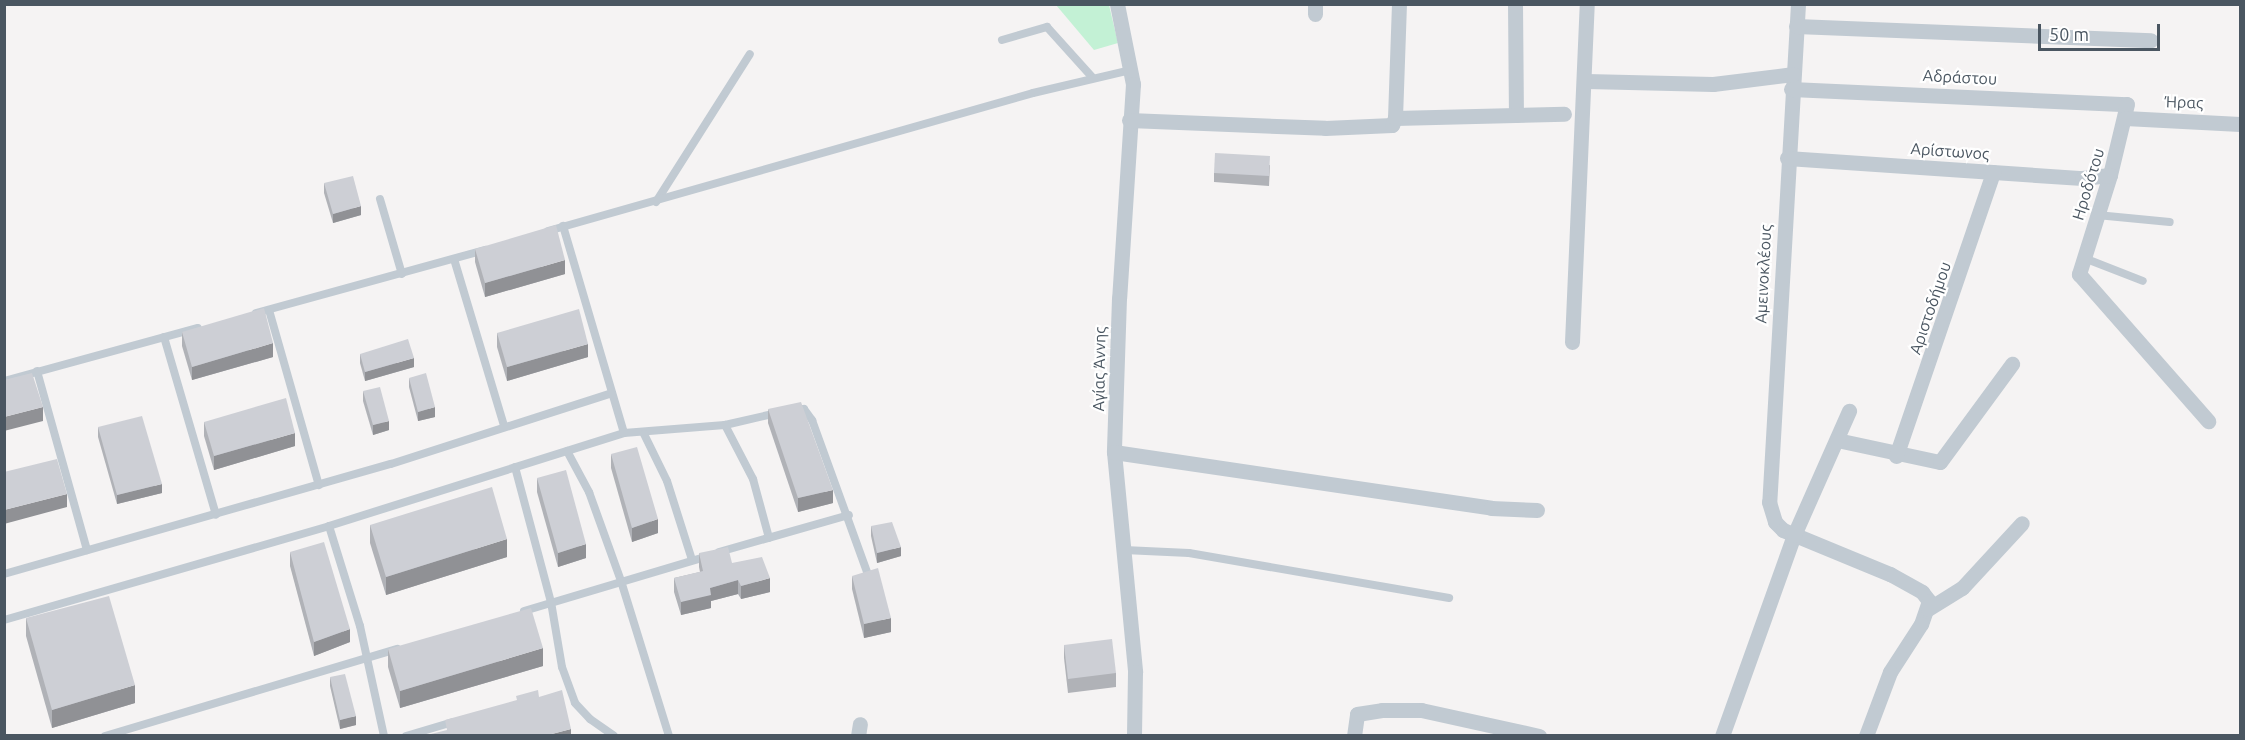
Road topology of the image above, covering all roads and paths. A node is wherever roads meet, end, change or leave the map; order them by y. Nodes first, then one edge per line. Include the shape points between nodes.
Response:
1 (1117, 4) edge
2 (1399, 4) edge
3 (1515, 4) edge
4 (1587, 4) edge
5 (1798, 4) edge
6 (1796, 26) junction
7 (1002, 40) dead end
8 (2151, 40) dead end
9 (750, 54) dead end
10 (1131, 70) junction
11 (1092, 78) junction
12 (1586, 81) junction
13 (1792, 81) junction
14 (2126, 111) junction
15 (1564, 114) dead end
16 (1516, 115) junction
17 (1395, 118) junction
18 (1129, 120) junction
19 (2241, 124) edge
20 (1787, 158) junction
21 (1994, 172) junction
22 (2110, 175) junction
23 (380, 199) dead end
24 (656, 202) junction
25 (2097, 215) junction
26 (2170, 222) dead end
27 (563, 226) junction
28 (542, 233) edge
29 (498, 246) edge
30 (2085, 258) junction
31 (454, 259) junction
32 (402, 274) junction
33 (2143, 281) dead end
34 (269, 310) junction
35 (248, 315) edge
36 (206, 326) edge
37 (164, 337) junction
38 (1572, 342) dead end
39 (2012, 364) dead end
40 (38, 371) junction
41 (4, 381) edge
42 (612, 393) junction
43 (1849, 411) dead end
44 (2208, 422) dead end
45 (725, 425) junction
46 (504, 426) junction
47 (624, 433) junction
48 (644, 434) junction
49 (1837, 440) junction
50 (567, 451) junction
51 (1114, 452) junction
52 (1896, 456) junction
53 (515, 467) junction
54 (319, 485) junction
55 (1537, 510) dead end
56 (849, 514) junction
57 (216, 515) junction
58 (2022, 523) dead end
59 (329, 526) junction
60 (1794, 535) junction
61 (769, 537) junction
62 (87, 550) junction
63 (1124, 550) junction
64 (692, 561) junction
65 (4, 574) edge
66 (868, 575) edge
67 (621, 581) junction
68 (1449, 598) dead end
69 (551, 602) junction
70 (1928, 609) junction
71 (517, 613) edge
72 (4, 620) edge
73 (406, 646) edge
74 (366, 659) junction
75 (570, 689) junction
76 (559, 692) edge
77 (461, 720) edge
78 (105, 735) edge
79 (384, 735) edge
80 (406, 735) edge
81 (614, 735) edge
82 (669, 735) edge
83 (1134, 735) edge
84 (1354, 735) edge
85 (1539, 735) edge
86 (1722, 735) edge
87 (1866, 735) edge

1 - 10 street, Αγίας Άννης
2 - 17 street
3 - 16 street
4 - 12 street
5 - 6 street, Αμεινοκλέους
6 - 8 street
6 - 13 street, Αμεινοκλέους
7 - 11 lane via 1047,27
9 - 24 lane
10 - 11 lane
10 - 18 street, Αγίας Άννης
11 - 24 lane
12 - 13 street, Αδράστου
12 - 38 street
13 - 14 street, Αδράστου
13 - 20 street, Αμεινοκλέους
14 - 19 street, Ήρας
14 - 22 street, Ηροδότου
15 - 16 street
16 - 17 street
17 - 18 street via 1392,125 1376,128
18 - 51 street, Αγίας Άννης
20 - 21 street, Αρίστωνος
20 - 60 street, Αμεινοκλέους via 1768,502 1775,522
21 - 22 street, Αρίστωνος via 2082,178
21 - 52 street, Αριστοδήμου
22 - 25 street, Ηροδότου
23 - 32 lane
24 - 27 lane
25 - 26 lane
25 - 30 street, Ηροδότου
27 - 28 lane
27 - 42 lane
29 - 31 lane
30 - 33 lane
30 - 44 street, Ηροδότου via 2079,274
31 - 32 lane
31 - 46 lane
32 - 34 lane
34 - 35 lane
34 - 54 lane
36 - 37 lane
37 - 40 lane
37 - 57 lane
39 - 52 street via 1940,462
40 - 41 lane
40 - 62 lane
42 - 46 lane
42 - 47 lane
43 - 49 street
45 - 48 lane
45 - 56 lane via 804,409 812,420
45 - 61 lane via 753,479
46 - 54 lane
47 - 48 lane
47 - 50 lane
48 - 64 lane via 667,481
49 - 52 street
49 - 60 street
50 - 53 lane
50 - 67 lane via 589,492
51 - 55 street via 1491,508
51 - 63 street, Αγίας Άννης
53 - 59 lane
53 - 69 lane
54 - 57 lane
56 - 61 lane
56 - 66 lane
57 - 62 lane
58 - 70 street via 1962,588
59 - 72 lane
59 - 74 lane via 360,626
60 - 70 street via 1890,574 1922,592 1929,601
60 - 86 street
61 - 64 lane
62 - 65 lane
63 - 68 lane via 1189,553
63 - 83 street, Αγίας Άννης via 1135,672
64 - 67 lane
67 - 69 lane
67 - 82 lane
69 - 71 lane
69 - 75 lane via 562,667
70 - 87 street via 1890,672
73 - 74 lane
74 - 78 lane
74 - 79 lane
75 - 76 lane
75 - 81 lane via 575,703 590,719
77 - 80 lane
84 - 85 street via 1357,714 1421,710

